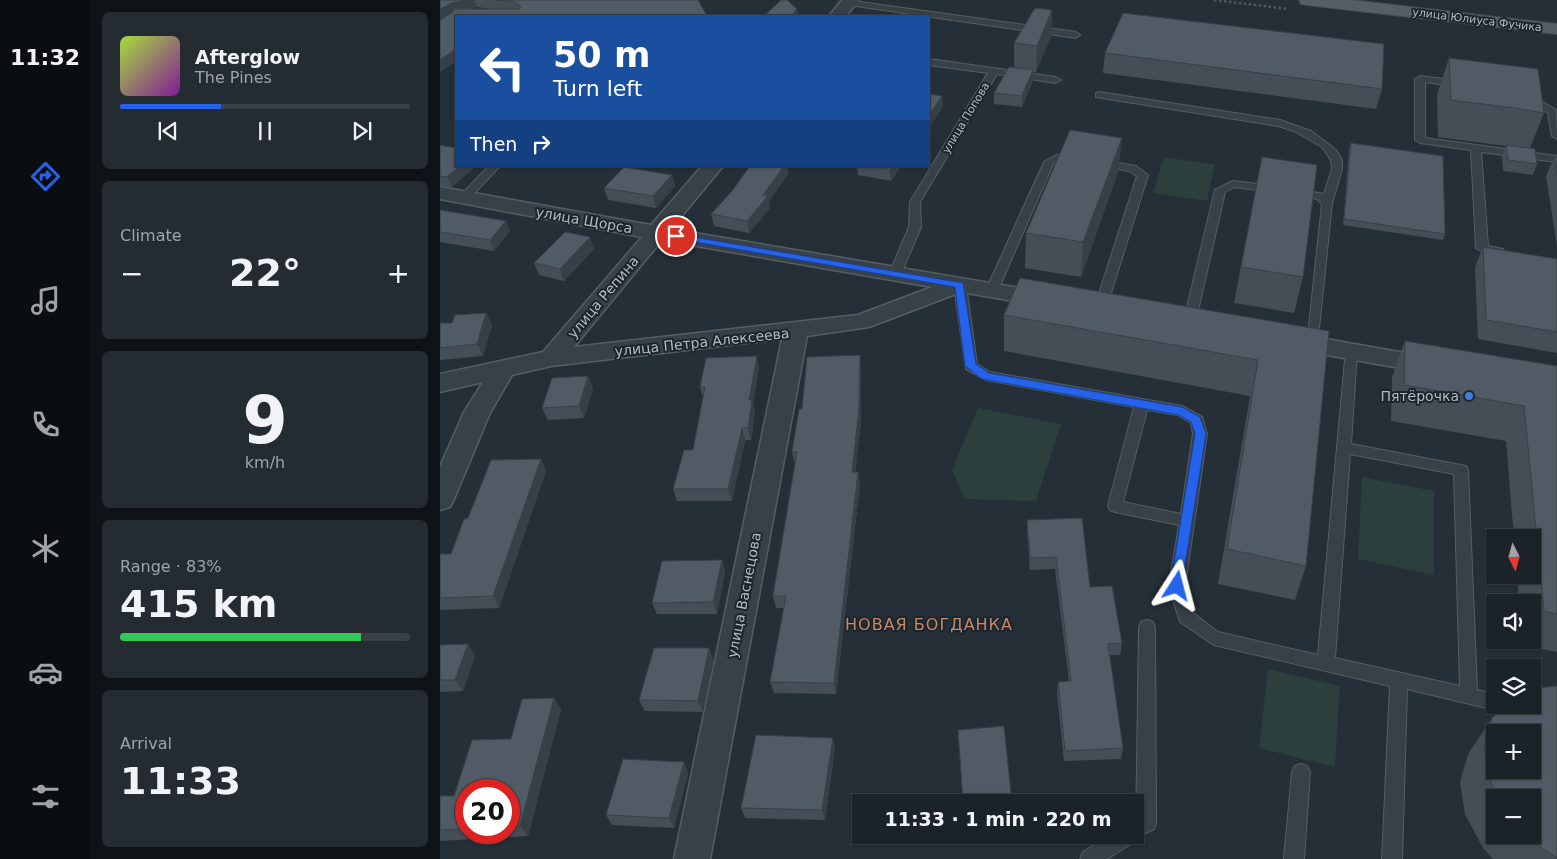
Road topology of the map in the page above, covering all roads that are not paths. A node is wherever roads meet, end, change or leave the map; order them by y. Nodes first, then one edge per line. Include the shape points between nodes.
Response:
1 (1307, 0) edge
2 (1381, 0) edge
3 (850, 1) edge
4 (838, 15) edge
5 (1557, 20) edge
6 (1557, 29) edge
7 (1076, 35) dead end
8 (930, 62) edge
9 (994, 72) junction
10 (1056, 80) dead end
11 (1475, 86) edge
12 (1520, 92) edge
13 (1099, 95) dead end
14 (1557, 136) edge
15 (1476, 148) junction
16 (1557, 159) edge
17 (494, 167) edge
18 (712, 167) edge
19 (440, 193) edge
20 (464, 198) junction
21 (1327, 203) junction
22 (657, 233) junction
23 (1510, 253) edge
24 (895, 274) junction
25 (960, 285) junction
26 (992, 290) junction
27 (1094, 308) joint
28 (1190, 324) edge
29 (796, 331) junction
30 (1275, 338) edge
31 (1313, 345) junction
32 (1352, 352) junction
33 (552, 358) junction
34 (503, 370) junction
35 (1459, 370) edge
36 (440, 383) edge
37 (1142, 404) junction
38 (1344, 448) junction
39 (440, 499) edge
40 (1187, 522) junction
41 (1147, 627) dead end
42 (1326, 663) junction
43 (1399, 680) junction
44 (1469, 696) junction
45 (1486, 700) edge
46 (1301, 772) dead end
47 (1144, 825) edge
48 (1113, 844) edge
49 (692, 859) edge
50 (1090, 859) edge
51 (1294, 859) edge
52 (1392, 859) edge

1 - 6 main road, улица Юлиуса Фучика
2 - 5 main road, улица Юлиуса Фучика
3 - 4 street
3 - 7 lane
8 - 9 lane
9 - 10 lane
9 - 24 lane, улица Попова via 915,202 914,227
11 - 15 lane via 1420,80 1420,140
12 - 14 lane via 1553,112
13 - 21 lane via 1280,123 1297,129 1324,143 1336,160 1338,168
15 - 16 lane
15 - 23 lane via 1482,248
17 - 20 lane
18 - 22 street, улица Репина
19 - 20 street, улица Щорса
20 - 22 street, улица Щорса
21 - 28 lane via 1313,194 1240,184 1222,188
21 - 31 lane
22 - 24 street, улица Щорса
22 - 33 street, улица Репина
24 - 25 street, улица Щорса
25 - 26 street, улица Щорса
25 - 29 street, улица Петра Алексеева via 861,322
25 - 37 lane via 970,366 986,376
26 - 27 street, улица Щорса
26 - 27 lane via 1049,162 1064,158 1132,168 1140,172 1142,179
29 - 33 street, улица Петра Алексеева
29 - 49 street, улица Васнецова
30 - 31 street
31 - 32 street
32 - 35 street
32 - 38 lane
33 - 34 street, улица Петра Алексеева
34 - 36 street, улица Петра Алексеева
34 - 39 street via 477,412
37 - 40 lane via 1182,411 1196,420 1200,434
37 - 40 lane via 1114,506
38 - 42 lane
38 - 44 lane via 1461,470
40 - 42 lane via 1177,586 1186,617 1214,638
41 - 47 lane via 1147,823
42 - 43 lane
43 - 44 lane
43 - 52 lane
44 - 45 lane
46 - 51 lane
48 - 50 lane

